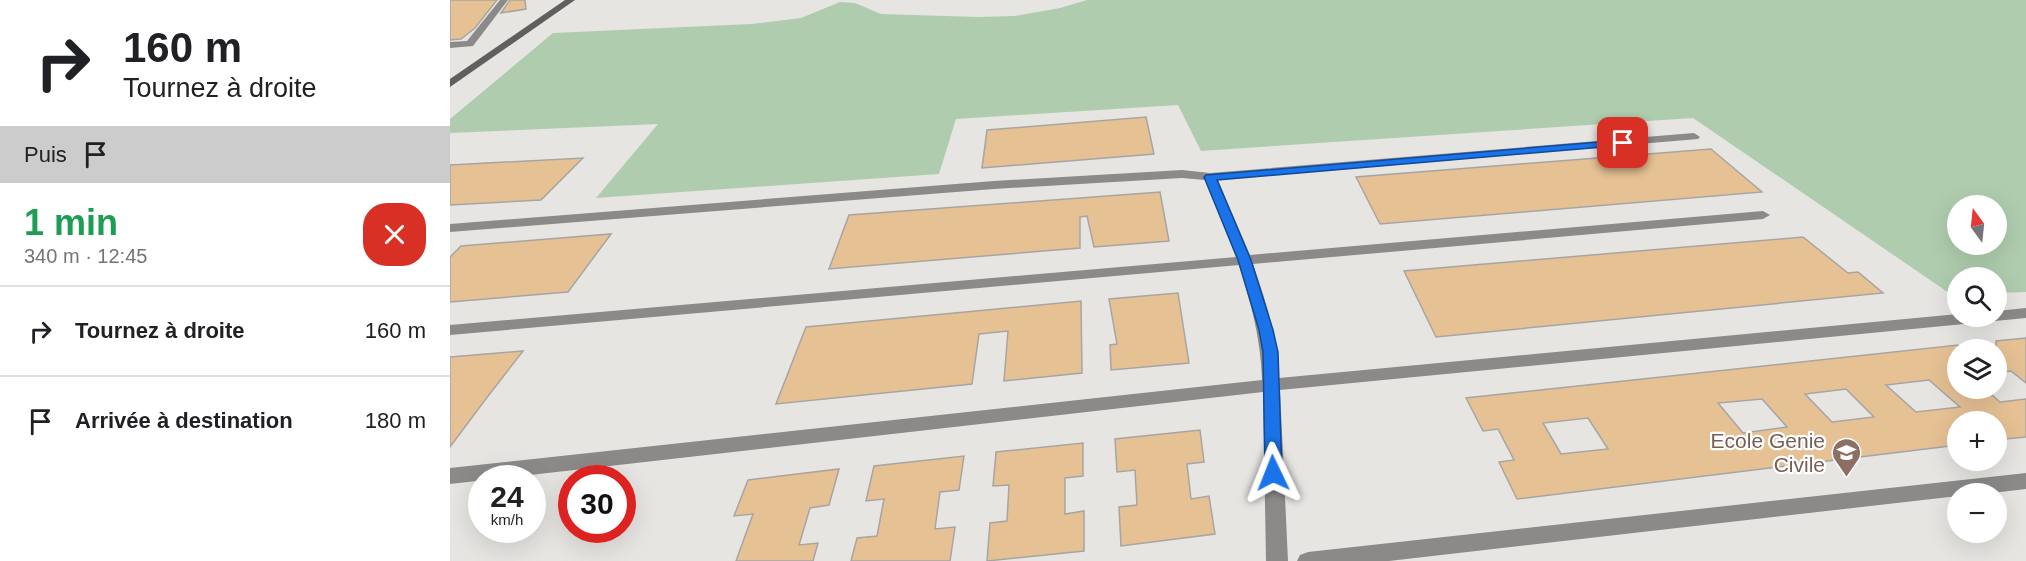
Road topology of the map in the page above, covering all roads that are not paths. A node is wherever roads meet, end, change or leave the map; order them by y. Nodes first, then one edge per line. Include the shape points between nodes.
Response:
1 (504, 0) edge
2 (571, 0) edge
3 (450, 45) edge
4 (450, 84) edge
5 (1694, 137) dead end
6 (1210, 177) junction
7 (1763, 215) dead end
8 (450, 228) edge
9 (1245, 260) junction
10 (2026, 314) edge
11 (2007, 315) edge
12 (1947, 321) edge
13 (450, 330) edge
14 (1270, 385) junction
15 (450, 476) edge
16 (2026, 481) edge
17 (1277, 561) edge
18 (1308, 561) edge

1 - 3 street via 470,44
2 - 4 main road
5 - 6 street
6 - 8 street via 1182,174 994,185
6 - 9 street
7 - 9 street
9 - 13 street
9 - 14 street via 1266,330
10 - 11 street
12 - 14 street
14 - 15 street
14 - 17 street
16 - 18 street

